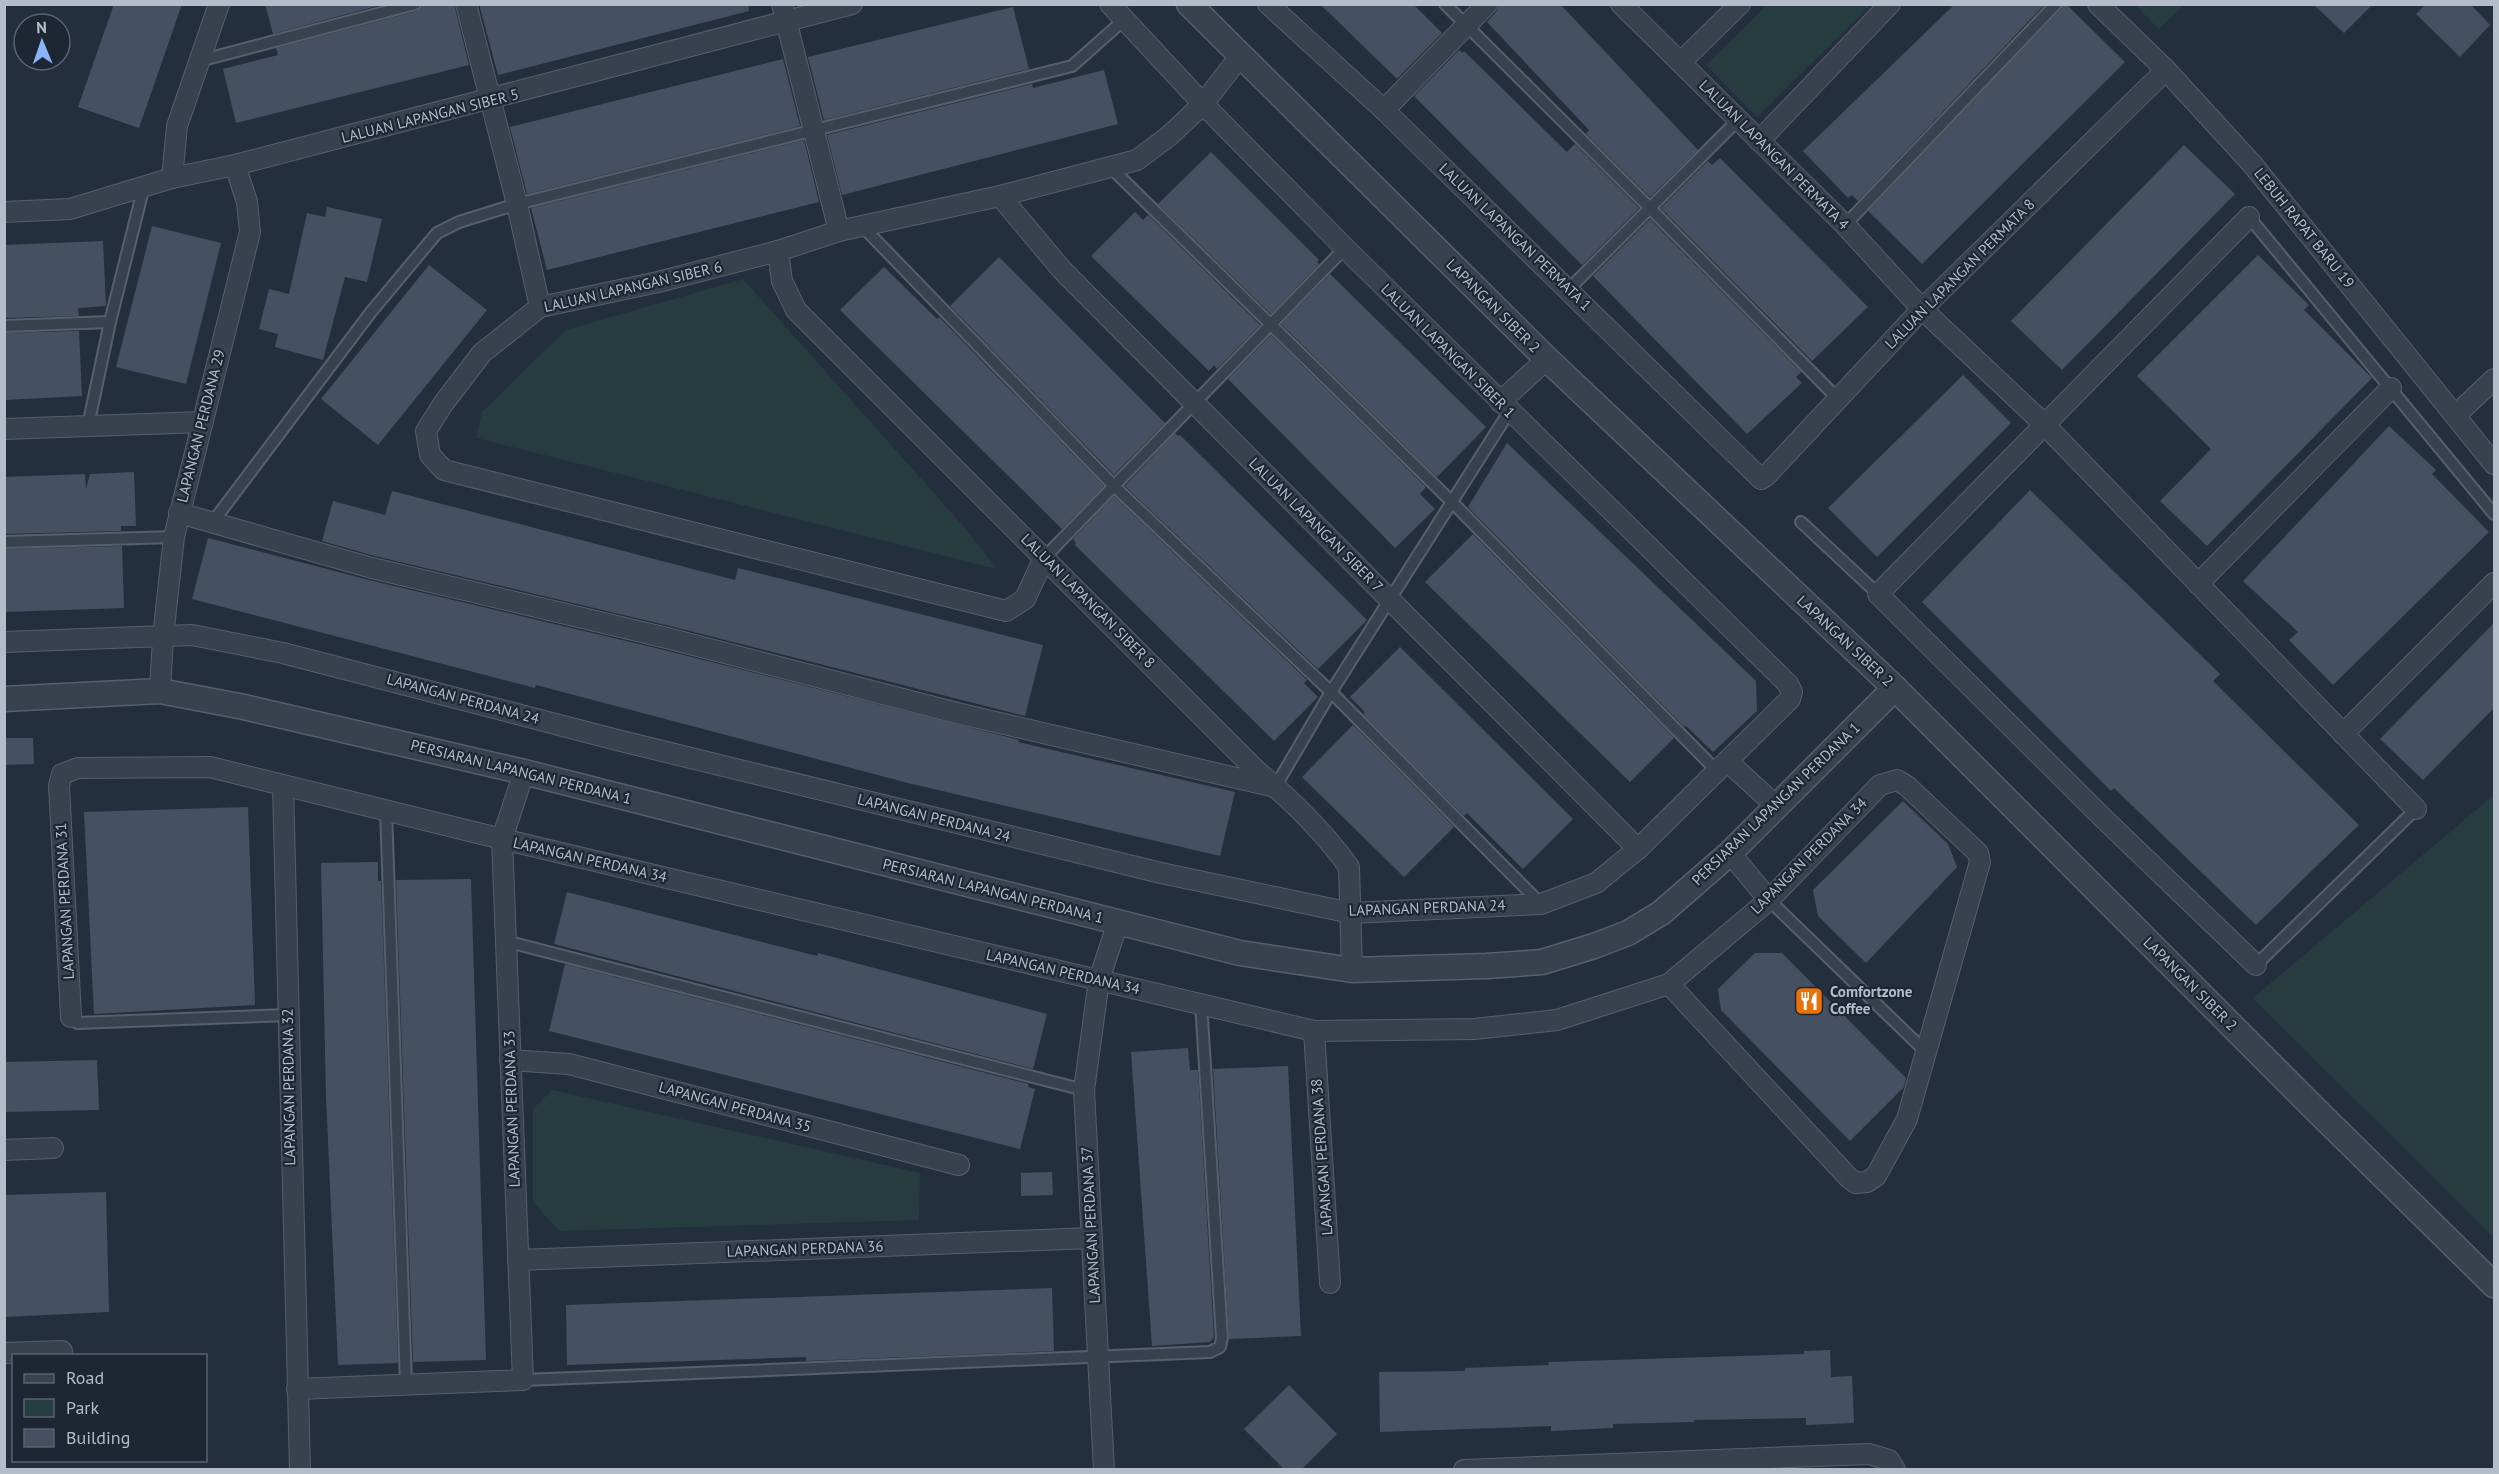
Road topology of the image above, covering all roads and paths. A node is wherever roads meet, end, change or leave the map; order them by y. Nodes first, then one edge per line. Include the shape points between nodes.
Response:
1 (219, 4) edge
2 (415, 4) edge
3 (465, 4) edge
4 (852, 4) edge
5 (1110, 4) edge
6 (1189, 4) edge
7 (1268, 4) edge
8 (1445, 4) edge
9 (1486, 4) edge
10 (1621, 4) edge
11 (1740, 4) edge
12 (1890, 4) edge
13 (2056, 4) edge
14 (2098, 4) edge
15 (784, 13) edge
16 (1125, 19) junction
17 (1468, 26) junction
18 (1241, 55) junction
19 (200, 61) junction
20 (1681, 62) junction
21 (2166, 70) junction
22 (489, 100) junction
23 (1203, 104) junction
24 (1384, 110) junction
25 (1738, 120) junction
26 (814, 131) junction
27 (1759, 141) junction
28 (235, 165) junction
29 (1112, 168) junction
30 (172, 178) junction
31 (144, 186) junction
32 (1000, 196) junction
33 (517, 204) junction
34 (1650, 208) junction
35 (4, 212) edge
36 (2249, 217) joint
37 (1845, 225) junction
38 (863, 227) junction
39 (838, 231) junction
40 (1345, 248) junction
41 (778, 251) junction
42 (1569, 290) junction
43 (540, 307) junction
44 (1922, 309) junction
45 (110, 322) junction
46 (4, 326) edge
47 (1270, 326) junction
48 (1546, 358) junction
49 (2494, 379) edge
50 (2391, 388) junction
51 (1839, 399) junction
52 (1194, 403) junction
53 (1505, 407) junction
54 (2456, 415) junction
55 (203, 422) junction
56 (2044, 424) junction
57 (88, 426) junction
58 (4, 429) edge
59 (2494, 464) edge
60 (1757, 476) joint
61 (1114, 486) junction
62 (1452, 502) junction
63 (179, 513) junction
64 (2494, 514) edge
65 (1801, 522) dead end
66 (212, 523) junction
67 (174, 537) junction
68 (4, 542) edge
69 (1044, 558) junction
70 (2494, 582) edge
71 (2198, 584) junction
72 (1878, 594) junction
73 (1389, 599) junction
74 (163, 637) junction
75 (4, 642) edge
76 (1895, 688) junction
77 (160, 691) junction
78 (1331, 692) junction
79 (1792, 692) joint
80 (4, 699) edge
81 (2343, 734) junction
82 (1722, 765) junction
83 (524, 772) junction
84 (283, 785) junction
85 (59, 786) joint
86 (1275, 787) junction
87 (1776, 806) junction
88 (2416, 809) joint
89 (386, 810) junction
90 (502, 839) junction
91 (1638, 849) junction
92 (1730, 853) junction
93 (1769, 900) junction
94 (1541, 904) junction
95 (1351, 914) junction
96 (1118, 922) junction
97 (505, 941) junction
98 (2256, 965) joint
99 (1353, 969) junction
100 (1098, 980) junction
101 (1669, 984) junction
102 (1200, 1004) junction
103 (288, 1015) junction
104 (71, 1017) joint
105 (1314, 1031) junction
106 (1926, 1052) junction
107 (510, 1060) junction
108 (1084, 1089) junction
109 (53, 1148) dead end
110 (4, 1150) edge
111 (959, 1165) dead end
112 (1092, 1238) junction
113 (518, 1260) junction
114 (1330, 1283) dead end
115 (2494, 1285) edge
116 (62, 1351) dead end
117 (4, 1353) edge
118 (1098, 1356) junction
119 (523, 1380) junction
120 (406, 1383) junction
121 (297, 1389) junction
122 (300, 1470) edge
123 (1104, 1470) edge
124 (1464, 1470) edge
125 (1895, 1470) edge

1 - 19 street
2 - 19 lane
3 - 22 street
4 - 15 street, LALUAN LAPANGAN SIBER 5
5 - 16 street, LALUAN LAPANGAN SIBER 1
6 - 18 street, LAPANGAN SIBER 2
7 - 24 street, LALUAN LAPANGAN PERMATA 1
8 - 17 lane
9 - 17 street
10 - 20 street, LALUAN LAPANGAN PERMATA 4
11 - 20 street
12 - 27 street
13 - 37 lane
14 - 21 street, LEBUH RAPAT BARU 19
15 - 22 street, LALUAN LAPANGAN SIBER 5
15 - 26 street
16 - 23 street, LALUAN LAPANGAN SIBER 1
16 - 26 lane via 1072,66
17 - 24 street
17 - 34 lane
18 - 23 street, LALUAN LAPANGAN SIBER 6
18 - 48 street, LAPANGAN SIBER 2
19 - 30 street via 177,126
20 - 25 street, LALUAN LAPANGAN PERMATA 4
21 - 44 street, LALUAN LAPANGAN PERMATA 8
21 - 54 street, LEBUH RAPAT BARU 19 via 2253,165
22 - 28 street, LALUAN LAPANGAN SIBER 5
22 - 33 street
23 - 29 street, LALUAN LAPANGAN SIBER 6 via 1137,160
23 - 40 street, LALUAN LAPANGAN SIBER 1
24 - 42 street, LALUAN LAPANGAN PERMATA 1
25 - 27 street, LALUAN LAPANGAN PERMATA 4
25 - 34 lane
26 - 33 lane
26 - 39 street
27 - 37 street, LALUAN LAPANGAN PERMATA 4
28 - 30 street, LALUAN LAPANGAN SIBER 5
28 - 55 street, LAPANGAN PERDANA 29 via 247,202 250,232
29 - 32 street, LALUAN LAPANGAN SIBER 6
29 - 47 lane
30 - 31 street, LALUAN LAPANGAN SIBER 5
31 - 35 street, LALUAN LAPANGAN SIBER 5 via 70,209
31 - 45 lane
32 - 38 street, LALUAN LAPANGAN SIBER 6
32 - 52 street, LALUAN LAPANGAN SIBER 7 via 1062,270
33 - 43 street
33 - 66 lane via 437,233 371,312
34 - 42 lane
34 - 51 lane
36 - 50 lane
36 - 56 street
37 - 44 street, LALUAN LAPANGAN PERMATA 4
38 - 39 street, LALUAN LAPANGAN SIBER 6
38 - 61 lane
39 - 41 street, LALUAN LAPANGAN SIBER 6
40 - 47 lane
40 - 53 street, LALUAN LAPANGAN SIBER 1
41 - 43 street, LALUAN LAPANGAN SIBER 6
41 - 69 street, LALUAN LAPANGAN SIBER 8 via 782,281 796,310
42 - 60 street, LALUAN LAPANGAN PERMATA 1
43 - 69 street, LALUAN LAPANGAN SIBER 6 via 482,353 426,431 430,455 444,470 1006,611 1025,599
44 - 51 street, LALUAN LAPANGAN PERMATA 8
44 - 56 street, LALUAN LAPANGAN PERMATA 4
45 - 46 lane
45 - 57 lane
47 - 52 lane
47 - 62 lane
48 - 53 street
48 - 76 street, LAPANGAN SIBER 2
49 - 54 street
50 - 64 lane
50 - 71 street
51 - 60 street, LALUAN LAPANGAN PERMATA 8 via 1766,476
52 - 61 lane
52 - 73 street, LALUAN LAPANGAN SIBER 7
53 - 62 lane
53 - 79 street, LALUAN LAPANGAN SIBER 1
54 - 59 street, LEBUH RAPAT BARU 19
55 - 57 street
55 - 63 street, LAPANGAN PERDANA 29
56 - 71 street, LALUAN LAPANGAN PERMATA 4
56 - 72 street
57 - 58 street
61 - 69 lane
61 - 78 lane
62 - 73 lane
62 - 82 lane
63 - 66 street
63 - 67 street, LAPANGAN PERDANA 29
65 - 72 lane
66 - 86 street via 372,568 667,638 957,713
67 - 68 lane
67 - 74 street, LAPANGAN PERDANA 29
69 - 86 street, LALUAN LAPANGAN SIBER 8
70 - 81 street
71 - 81 street, LALUAN LAPANGAN PERMATA 4
72 - 98 street
73 - 78 lane
73 - 91 street, LALUAN LAPANGAN SIBER 7
74 - 75 street, LAPANGAN PERDANA 24
74 - 77 street, LAPANGAN PERDANA 29
74 - 95 street, LAPANGAN PERDANA 24 via 192,635 283,653 613,739 1161,873
76 - 87 street, PERSIARAN LAPANGAN PERDANA 1
76 - 115 street, LAPANGAN SIBER 2
77 - 80 street, PERSIARAN LAPANGAN PERDANA 1
77 - 83 street, PERSIARAN LAPANGAN PERDANA 1
78 - 86 lane
78 - 94 lane
79 - 82 street, LAPANGAN PERDANA 24 via 1790,699
81 - 88 street, LALUAN LAPANGAN PERMATA 4
82 - 87 street
82 - 91 street, LAPANGAN PERDANA 24
83 - 90 street, LAPANGAN PERDANA 33
83 - 96 street, PERSIARAN LAPANGAN PERDANA 1
84 - 85 street, LAPANGAN PERDANA 34 via 210,767 78,768 62,774
84 - 89 street, LAPANGAN PERDANA 34
84 - 103 street, LAPANGAN PERDANA 32
85 - 104 street, LAPANGAN PERDANA 31
86 - 95 street, LALUAN LAPANGAN SIBER 8 via 1349,867
87 - 92 street, PERSIARAN LAPANGAN PERDANA 1
88 - 98 lane
89 - 90 street, LAPANGAN PERDANA 34
89 - 120 lane
90 - 97 street, LAPANGAN PERDANA 33
90 - 100 street, LAPANGAN PERDANA 34
91 - 94 street, LAPANGAN PERDANA 24 via 1596,883
92 - 93 street
92 - 99 street, PERSIARAN LAPANGAN PERDANA 1 via 1661,913 1628,933 1594,946 1542,962
93 - 101 street, LAPANGAN PERDANA 34
93 - 106 lane
93 - 106 street, LAPANGAN PERDANA 34 via 1880,785 1897,780 1978,854 1980,862
94 - 95 street, LAPANGAN PERDANA 24
95 - 99 street, LALUAN LAPANGAN SIBER 8
96 - 99 street, PERSIARAN LAPANGAN PERDANA 1 via 1240,953
96 - 100 street, LAPANGAN PERDANA 37
97 - 107 street, LAPANGAN PERDANA 33
97 - 108 lane
100 - 102 street, LAPANGAN PERDANA 34
100 - 108 street, LAPANGAN PERDANA 37
101 - 105 street, LAPANGAN PERDANA 34 via 1557,1020 1474,1029
101 - 106 street via 1856,1183 1876,1176 1906,1119
102 - 105 street, LAPANGAN PERDANA 34
102 - 118 lane via 1220,1347 1210,1352
103 - 104 lane via 77,1023
103 - 121 street, LAPANGAN PERDANA 32
105 - 114 street, LAPANGAN PERDANA 38
107 - 111 street, LAPANGAN PERDANA 35 via 569,1064
107 - 113 street, LAPANGAN PERDANA 33
108 - 112 street, LAPANGAN PERDANA 37
109 - 110 street
112 - 113 street, LAPANGAN PERDANA 36
112 - 118 street, LAPANGAN PERDANA 37
113 - 119 street, LAPANGAN PERDANA 33
116 - 117 street
118 - 119 lane
118 - 123 street, LAPANGAN PERDANA 37
119 - 120 street
120 - 121 street
121 - 122 street, LAPANGAN PERDANA 32
124 - 125 street via 1869,1454 1889,1460

